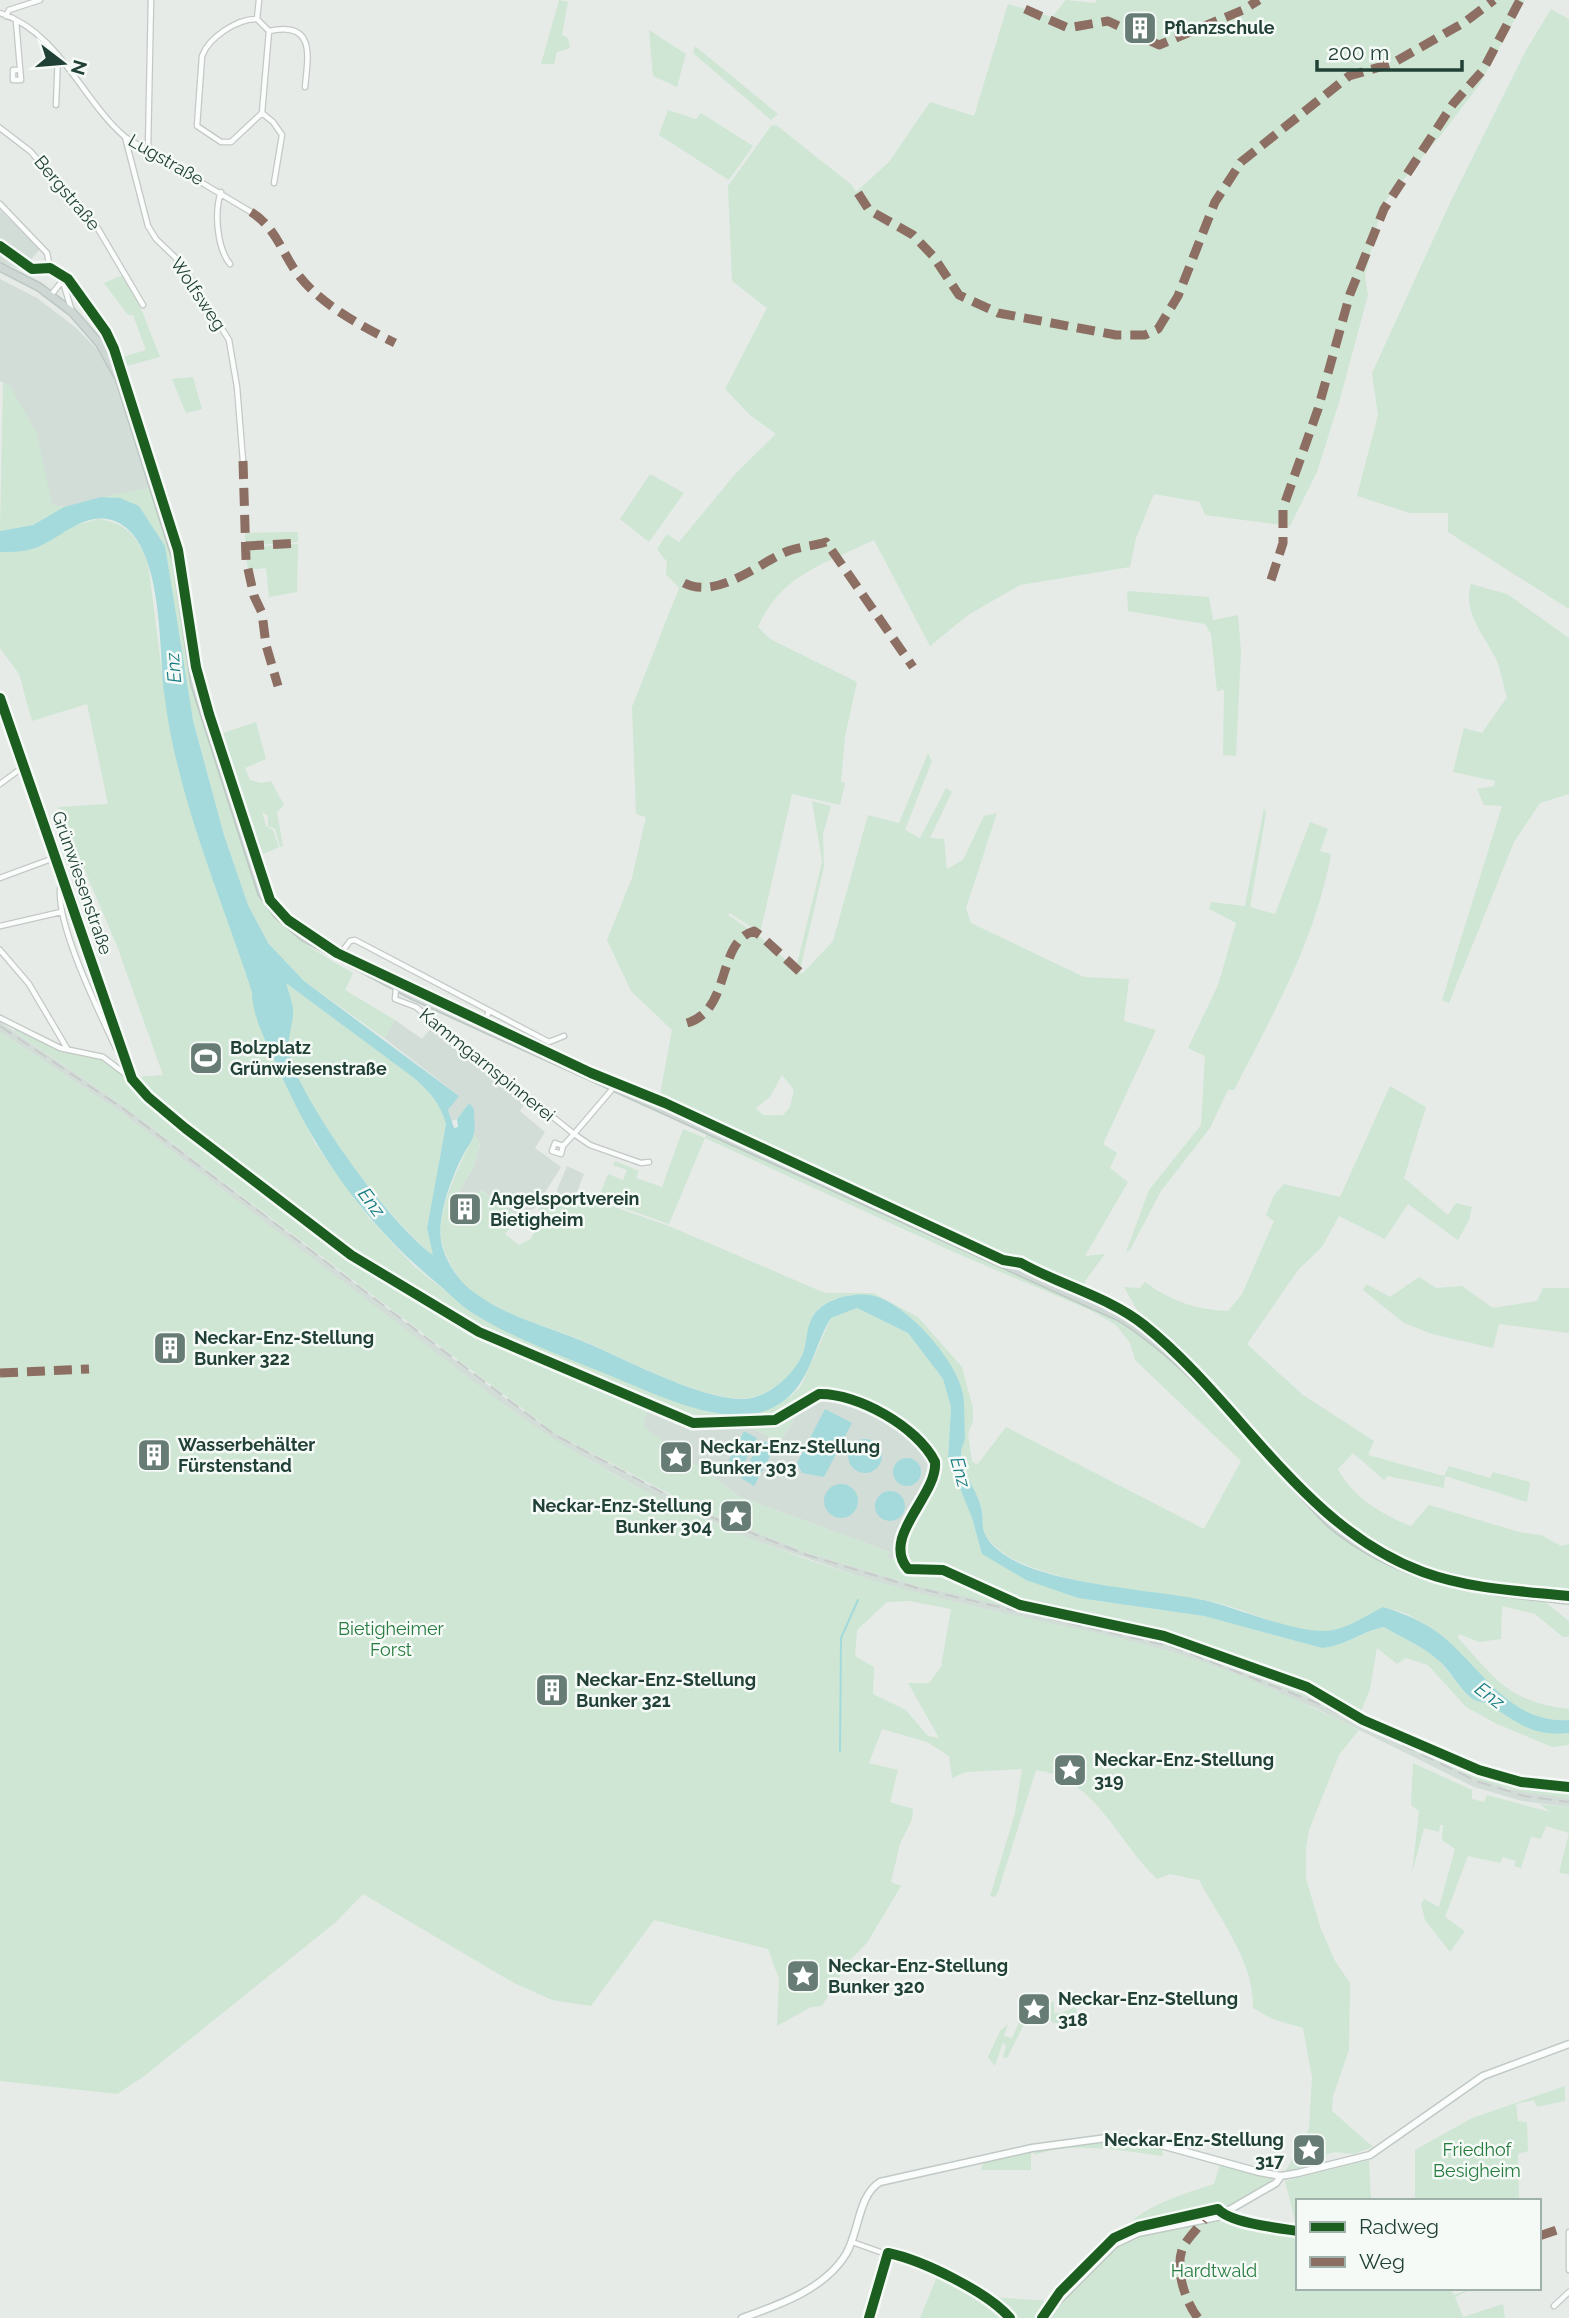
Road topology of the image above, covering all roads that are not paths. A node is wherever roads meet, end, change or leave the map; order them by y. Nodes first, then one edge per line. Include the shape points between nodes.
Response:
1 (40, 0) edge
2 (151, 0) edge
3 (258, 0) edge
4 (3, 15) edge
5 (257, 19) junction
6 (16, 20) junction
7 (269, 31) junction
8 (58, 54) junction
9 (20, 70) dead end
10 (305, 87) dead end
11 (56, 105) dead end
12 (262, 113) junction
13 (0, 128) edge
14 (125, 137) junction
15 (148, 148) junction
16 (274, 183) dead end
17 (221, 192) junction
18 (0, 204) edge
19 (251, 212) dead end
20 (0, 247) edge
21 (230, 264) dead end
22 (0, 267) edge
23 (50, 268) junction
24 (63, 279) junction
25 (74, 287) junction
26 (66, 290) junction
27 (54, 297) junction
28 (143, 305) dead end
29 (72, 312) junction
30 (117, 358) dead end
31 (243, 461) dead end
32 (0, 698) edge
33 (23, 767) junction
34 (0, 784) edge
35 (54, 858) junction
36 (0, 878) edge
37 (62, 880) junction
38 (61, 912) junction
39 (0, 926) edge
40 (0, 950) edge
41 (338, 957) junction
42 (396, 988) junction
43 (489, 1012) junction
44 (0, 1018) edge
45 (482, 1028) junction
46 (564, 1036) dead end
47 (68, 1050) junction
48 (122, 1050) junction
49 (614, 1087) junction
50 (574, 1135) junction
51 (563, 1146) dead end
52 (649, 1162) dead end
53 (1569, 1600) edge
54 (1569, 2043) edge
55 (1281, 2176) junction
56 (1569, 2232) edge
57 (852, 2242) junction
58 (1569, 2270) edge
59 (940, 2273) dead end
60 (1569, 2292) edge
61 (1554, 2306) dead end
62 (742, 2318) edge
63 (1046, 2318) edge

1 - 4 street
2 - 15 street
3 - 5 street
4 - 6 street, Lugstraße
5 - 7 street
5 - 12 street via 242,19 206,47 197,126 227,142
6 - 8 street, Lugstraße
6 - 9 street
7 - 10 street via 296,31 302,36 308,50
7 - 12 street
8 - 11 street
8 - 14 street, Lugstraße via 109,124
12 - 16 street via 282,135
13 - 28 street, Bergstraße via 30,151 87,213
14 - 15 street, Lugstraße
14 - 31 street, Wolfsweg via 145,220 193,279 229,340
15 - 17 street, Lugstraße
17 - 19 street, Lugstraße
17 - 21 street via 218,218 223,255
18 - 23 street via 47,253
20 - 23 street via 32,270
22 - 27 main road
23 - 24 street
24 - 25 street
24 - 26 street
24 - 27 street
25 - 26 street
25 - 30 street via 106,331
26 - 27 street
26 - 29 street
27 - 29 main road
29 - 41 main road via 110,359 131,410 177,561 195,684 253,874 274,911
32 - 33 street, Grünwiesenstraße
33 - 34 street
33 - 35 street, Grünwiesenstraße
35 - 36 street
35 - 37 street, Grünwiesenstraße
37 - 38 street, Grünwiesenstraße
37 - 48 street, Grünwiesenstraße
38 - 39 street
38 - 48 street, Grünwiesenstraße via 80,969 116,1048
40 - 47 street via 29,984
41 - 42 main road
41 - 43 street via 355,940
42 - 45 main road
42 - 50 street, Kammgarnspinnerei via 395,999 416,1007
43 - 45 street
43 - 46 street via 549,1042
44 - 47 street
45 - 49 main road
47 - 48 street, Grünwiesenstraße via 103,1057 132,1079
49 - 50 street
49 - 53 main road via 1129,1323 1191,1376 1331,1524 1374,1553 1408,1571 1456,1586
50 - 51 street
50 - 52 street via 590,1145
54 - 55 main road via 1483,2076 1370,2155
55 - 57 main road via 1154,2143 1114,2137 1078,2140 969,2160 875,2185
55 - 63 main road via 1217,2217 1138,2233 1115,2244
56 - 58 street
57 - 59 street
57 - 62 main road via 840,2262 813,2286
60 - 61 street

